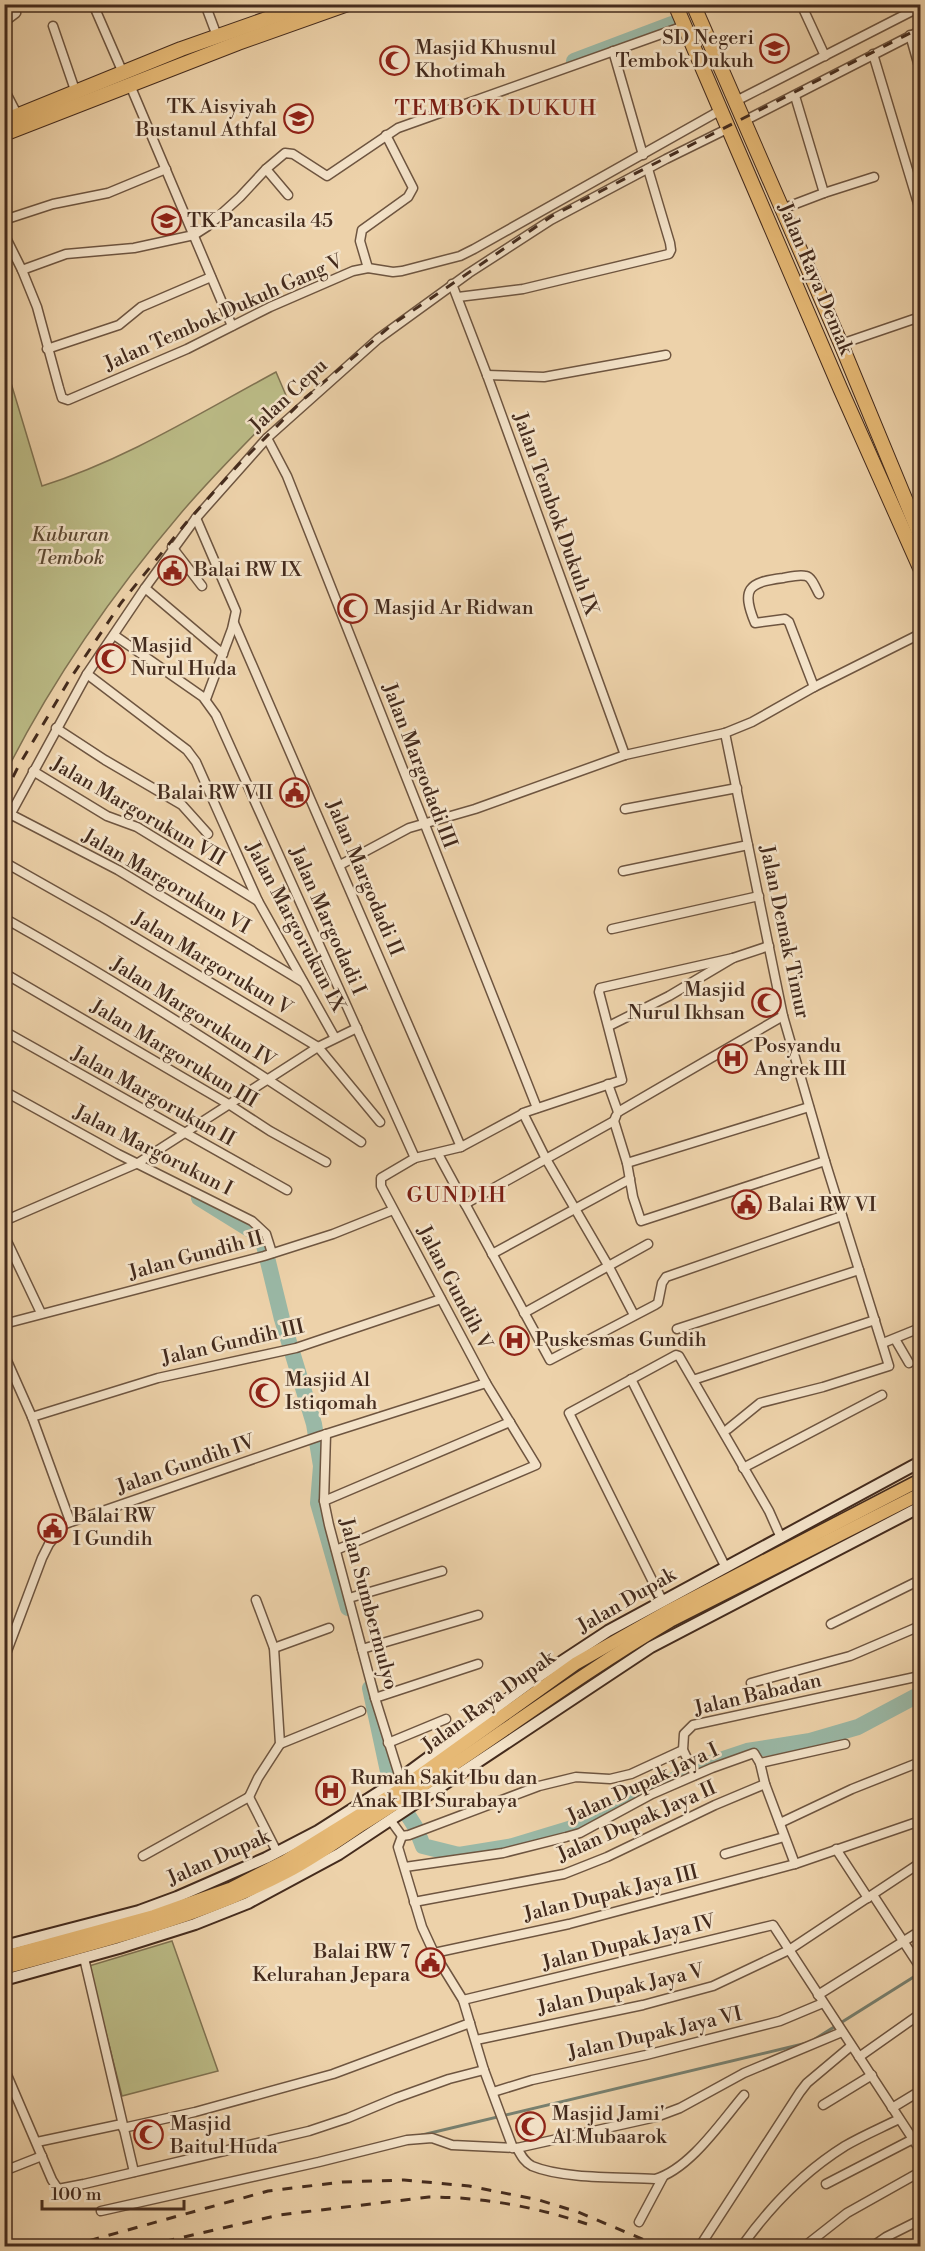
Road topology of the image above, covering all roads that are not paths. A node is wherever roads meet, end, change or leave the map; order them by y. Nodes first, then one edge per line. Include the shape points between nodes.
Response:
1 (12, 4) edge
2 (93, 4) edge
3 (205, 4) edge
4 (309, 4) edge
5 (348, 4) edge
6 (675, 4) edge
7 (693, 4) edge
8 (801, 4) edge
9 (921, 7) edge
10 (4, 22) edge
11 (684, 26) junction
12 (53, 27) dead end
13 (921, 31) edge
14 (910, 35) junction
15 (217, 36) junction
16 (614, 51) junction
17 (873, 54) junction
18 (184, 56) junction
19 (825, 56) junction
20 (921, 70) edge
21 (127, 79) junction
22 (4, 89) edge
23 (76, 93) junction
24 (795, 96) junction
25 (736, 101) junction
26 (721, 110) junction
27 (18, 116) junction
28 (4, 121) edge
29 (744, 121) junction
30 (729, 128) junction
31 (4, 134) edge
32 (386, 135) junction
33 (643, 155) junction
34 (166, 169) junction
35 (266, 169) junction
36 (648, 169) junction
37 (874, 177) dead end
38 (824, 193) junction
39 (288, 195) dead end
40 (782, 209) junction
41 (921, 210) edge
42 (4, 220) edge
43 (4, 234) edge
44 (194, 236) junction
45 (368, 268) junction
46 (22, 270) junction
47 (211, 277) junction
48 (452, 284) junction
49 (458, 297) junction
50 (921, 317) edge
51 (232, 326) junction
52 (841, 344) junction
53 (47, 350) junction
54 (666, 355) dead end
55 (487, 375) junction
56 (869, 410) junction
57 (853, 418) junction
58 (267, 438) junction
59 (196, 518) junction
60 (921, 535) edge
61 (172, 548) junction
62 (921, 568) edge
63 (202, 586) dead end
64 (145, 588) junction
65 (819, 594) dead end
66 (234, 623) junction
67 (921, 634) edge
68 (114, 635) junction
69 (223, 654) junction
70 (87, 674) junction
71 (814, 687) junction
72 (206, 699) junction
73 (56, 728) junction
74 (725, 732) junction
75 (625, 755) junction
76 (33, 771) junction
77 (737, 788) junction
78 (625, 808) dead end
79 (10, 814) junction
80 (424, 823) junction
81 (4, 826) edge
82 (208, 834) dead end
83 (748, 845) junction
84 (4, 862) edge
85 (340, 865) junction
86 (623, 871) dead end
87 (759, 896) junction
88 (258, 901) junction
89 (4, 918) edge
90 (612, 929) dead end
91 (769, 946) junction
92 (733, 958) junction
93 (4, 973) edge
94 (303, 982) junction
95 (783, 1016) junction
96 (609, 1026) junction
97 (357, 1028) junction
98 (4, 1031) edge
99 (335, 1038) junction
100 (318, 1047) junction
101 (268, 1079) junction
102 (609, 1084) junction
103 (4, 1091) edge
104 (230, 1105) junction
105 (809, 1107) junction
106 (537, 1108) junction
107 (523, 1113) junction
108 (616, 1117) junction
109 (380, 1122) dead end
110 (182, 1133) junction
111 (361, 1142) dead end
112 (461, 1147) junction
113 (438, 1154) junction
114 (415, 1158) junction
115 (546, 1159) junction
116 (825, 1161) junction
117 (326, 1162) dead end
118 (627, 1163) junction
119 (135, 1164) junction
120 (630, 1179) junction
121 (287, 1190) dead end
122 (465, 1204) junction
123 (576, 1209) junction
124 (393, 1210) junction
125 (842, 1216) junction
126 (4, 1221) edge
127 (4, 1235) edge
128 (648, 1244) dead end
129 (269, 1254) junction
130 (492, 1254) junction
131 (609, 1267) junction
132 (859, 1270) junction
133 (441, 1299) junction
134 (524, 1312) junction
135 (41, 1313) junction
136 (634, 1316) junction
137 (875, 1320) junction
138 (4, 1324) edge
139 (677, 1329) dead end
140 (920, 1330) edge
141 (895, 1339) junction
142 (883, 1343) junction
143 (4, 1354) edge
144 (909, 1363) dead end
145 (696, 1378) dead end
146 (631, 1380) junction
147 (486, 1383) junction
148 (882, 1395) dead end
149 (32, 1417) junction
150 (510, 1422) junction
151 (728, 1430) dead end
152 (320, 1437) junction
153 (921, 1462) edge
154 (743, 1468) junction
155 (921, 1480) edge
156 (921, 1494) edge
157 (324, 1501) junction
158 (921, 1507) edge
159 (70, 1521) junction
160 (781, 1538) junction
161 (336, 1550) junction
162 (726, 1568) junction
163 (442, 1571) dead end
164 (921, 1580) edge
165 (349, 1598) junction
166 (256, 1600) dead end
167 (662, 1600) junction
168 (696, 1608) junction
169 (478, 1616) dead end
170 (702, 1622) junction
171 (831, 1624) dead end
172 (921, 1626) edge
173 (329, 1628) dead end
174 (274, 1648) junction
175 (362, 1649) junction
176 (4, 1659) edge
177 (478, 1664) dead end
178 (921, 1676) edge
179 (751, 1683) dead end
180 (375, 1698) junction
181 (361, 1711) dead end
182 (446, 1719) dead end
183 (388, 1743) junction
184 (280, 1744) junction
185 (845, 1744) dead end
186 (683, 1750) junction
187 (921, 1762) edge
188 (760, 1763) junction
189 (693, 1771) junction
190 (765, 1784) junction
191 (398, 1795) junction
192 (249, 1797) junction
193 (391, 1821) junction
194 (921, 1821) edge
195 (780, 1823) junction
196 (406, 1835) junction
197 (784, 1837) junction
198 (836, 1849) junction
199 (277, 1852) junction
200 (725, 1854) dead end
201 (143, 1856) dead end
202 (308, 1859) junction
203 (921, 1863) edge
204 (795, 1864) junction
205 (405, 1867) junction
206 (870, 1896) junction
207 (414, 1902) junction
208 (168, 1905) junction
209 (921, 1931) edge
210 (905, 1941) junction
211 (4, 1946) edge
212 (24, 1946) junction
213 (789, 1950) junction
214 (434, 1953) junction
215 (4, 1957) edge
216 (84, 1958) junction
217 (921, 1967) edge
218 (4, 1968) edge
219 (4, 1980) edge
220 (818, 1995) junction
221 (463, 2000) junction
222 (824, 2003) junction
223 (921, 2014) edge
224 (470, 2023) junction
225 (840, 2028) junction
226 (476, 2040) junction
227 (851, 2046) junction
228 (859, 2057) junction
229 (4, 2067) edge
230 (484, 2070) junction
231 (872, 2075) junction
232 (921, 2091) edge
233 (493, 2092) junction
234 (744, 2095) dead end
235 (823, 2105) dead end
236 (892, 2108) junction
237 (899, 2119) junction
238 (123, 2126) junction
239 (913, 2139) junction
240 (37, 2142) junction
241 (515, 2148) junction
242 (921, 2150) edge
243 (42, 2156) junction
244 (4, 2171) edge
245 (134, 2172) junction
246 (921, 2172) edge
247 (663, 2177) junction
248 (826, 2184) dead end
249 (101, 2211) dead end
250 (921, 2220) edge
251 (639, 2222) dead end
252 (700, 2247) edge
253 (742, 2247) edge
254 (805, 2247) edge
255 (873, 2247) edge

1 - 10 street via 16,13
2 - 21 street
3 - 15 street
4 - 15 highway
5 - 18 highway
6 - 11 highway, Jalan Raya Demak
7 - 25 highway, Jalan Raya Demak
8 - 19 street
9 - 19 street
11 - 16 street
11 - 26 highway, Jalan Raya Demak
12 - 23 street
13 - 14 street
14 - 17 street
14 - 20 street
15 - 18 highway
16 - 32 street
16 - 33 street
17 - 24 street
17 - 41 street
18 - 21 highway
19 - 25 street
21 - 23 highway
21 - 31 highway
21 - 34 street
22 - 27 street
23 - 27 highway
24 - 29 street
24 - 38 street
25 - 29 highway, Jalan Raya Demak
26 - 30 highway, Jalan Raya Demak
26 - 33 street, Jalan Tembok Dukuh Gang V
27 - 28 highway
29 - 40 highway, Jalan Raya Demak
30 - 36 street, Jalan Cepu
30 - 57 highway, Jalan Raya Demak
32 - 35 street via 327,176 288,152
32 - 45 street via 413,188 408,197 362,230 360,241
33 - 45 street, Jalan Tembok Dukuh Gang V via 460,256 402,271
34 - 42 street via 108,193 53,204
34 - 44 street
35 - 39 street
35 - 44 street
36 - 48 street, Jalan Cepu via 551,220
36 - 49 street via 671,247 668,255 523,289
37 - 38 street
38 - 40 street
40 - 52 highway, Jalan Raya Demak
43 - 46 street
44 - 46 street via 134,248 66,254
44 - 47 street
45 - 51 street, Jalan Tembok Dukuh Gang V via 325,282
46 - 53 street
47 - 51 street
47 - 53 street via 147,303 119,324
48 - 49 street, Jalan Tembok Dukuh IX
48 - 58 street, Jalan Cepu via 378,339
49 - 55 street, Jalan Tembok Dukuh IX
50 - 52 street
51 - 53 street, Jalan Tembok Dukuh Gang V via 70,400 62,398
52 - 56 highway, Jalan Raya Demak
54 - 55 street via 544,376
55 - 75 street, Jalan Tembok Dukuh IX
56 - 57 highway
56 - 60 highway, Jalan Raya Demak
57 - 62 highway, Jalan Raya Demak
58 - 59 street, Jalan Cepu
58 - 80 street, Jalan Margodadi III via 287,476
59 - 61 street, Jalan Cepu
59 - 66 street via 235,606
61 - 63 street
61 - 64 street, Jalan Cepu
64 - 68 street, Jalan Cepu
64 - 69 street
65 - 71 street via 804,575 764,580 755,584 747,600 755,623 785,619 789,622
66 - 69 street
66 - 85 street, Jalan Margodadi II
67 - 71 street
68 - 70 street, Jalan Cepu
68 - 72 street
69 - 72 street
70 - 73 street, Jalan Cepu
70 - 88 street, Jalan Margorukun IX via 192,756
71 - 74 street via 752,722
72 - 97 street, Jalan Margodadi I
73 - 76 street, Jalan Cepu
73 - 82 street via 182,805
74 - 75 street
74 - 77 street, Jalan Demak Timur
75 - 80 street via 475,809
76 - 79 street, Jalan Cepu
76 - 88 street, Jalan Margorukun VII via 107,816 137,827
77 - 78 street
77 - 83 street, Jalan Demak Timur
79 - 81 street, Jalan Cepu
79 - 94 street, Jalan Margorukun VI via 118,870
80 - 85 street via 398,832
80 - 106 street, Jalan Margodadi III
83 - 86 street
83 - 87 street, Jalan Demak Timur
84 - 100 street, Jalan Margorukun V
85 - 112 street, Jalan Margodadi II
87 - 90 street
87 - 91 street, Jalan Demak Timur
88 - 94 street, Jalan Margorukun IX
89 - 101 street, Jalan Margorukun IV
91 - 92 street
91 - 95 street, Jalan Demak Timur
92 - 96 street
92 - 96 street via 599,988
93 - 104 street, Jalan Margorukun III
94 - 99 street, Jalan Margorukun IX
95 - 105 street, Jalan Demak Timur
95 - 108 street
96 - 102 street, Jalan Gundih V via 622,1080
97 - 99 street
97 - 114 street, Jalan Margodadi I
98 - 110 street, Jalan Margorukun II
99 - 100 street
100 - 101 street
100 - 109 street, Jalan Margorukun V
101 - 104 street
101 - 111 street, Jalan Margorukun IV
102 - 106 street, Jalan Gundih V
102 - 108 street
103 - 119 street, Jalan Margorukun I
104 - 110 street
104 - 117 street, Jalan Margorukun III
105 - 116 street, Jalan Demak Timur
105 - 118 street
106 - 107 street, Jalan Gundih V
107 - 112 street, Jalan Gundih V
107 - 115 street
108 - 115 street
108 - 118 street
110 - 119 street
110 - 121 street, Jalan Margorukun II
112 - 113 street, Jalan Gundih V
113 - 114 street, Jalan Gundih V
113 - 122 street
114 - 124 street, Jalan Gundih V via 381,1178
115 - 122 street
115 - 123 street
116 - 120 street via 641,1221
116 - 125 street, Jalan Demak Timur
118 - 120 street
119 - 126 street
119 - 129 street, Jalan Margorukun I via 252,1221 266,1234
120 - 123 street
122 - 130 street
123 - 130 street
123 - 131 street
124 - 129 street, Jalan Gundih II
124 - 133 street, Jalan Gundih V
125 - 132 street, Jalan Demak Timur
125 - 136 street via 666,1277 658,1303
127 - 135 street
128 - 131 street
129 - 135 street, Jalan Gundih II
130 - 134 street
131 - 134 street
131 - 136 street
132 - 137 street, Jalan Demak Timur
132 - 139 street
133 - 147 street, Jalan Gundih V
133 - 149 street, Jalan Gundih III via 292,1348 158,1378
134 - 136 street via 552,1360
135 - 138 street, Jalan Gundih II
137 - 142 street, Jalan Demak Timur
137 - 145 street
140 - 141 street
141 - 142 street
141 - 144 street
142 - 151 street, Jalan Demak Timur via 888,1368 760,1403
143 - 149 street
146 - 154 street via 679,1355
146 - 162 street
146 - 167 street via 569,1413
147 - 150 street, Jalan Gundih V
147 - 152 street, Jalan Gundih IV
148 - 154 street
149 - 159 street
150 - 157 street
150 - 161 street, Jalan Gundih V via 536,1465
152 - 157 street, Jalan Sumbermulyo
152 - 159 street, Jalan Gundih IV
153 - 160 main road, Jalan Dupak
154 - 160 street
155 - 191 main road, Jalan Raya Dupak via 670,1610 575,1664
156 - 168 main road, Jalan Raya Dupak
157 - 161 street, Jalan Sumbermulyo
158 - 170 main road, Jalan Dupak
159 - 176 street via 60,1528 42,1558
160 - 162 main road, Jalan Dupak
161 - 165 street, Jalan Sumbermulyo
162 - 167 main road, Jalan Dupak
163 - 165 street
164 - 171 street
165 - 175 street, Jalan Sumbermulyo
166 - 174 street
167 - 191 main road, Jalan Dupak via 545,1672
168 - 170 main road
168 - 191 main road, Jalan Raya Dupak via 582,1675
169 - 175 street
170 - 191 main road, Jalan Dupak
172 - 179 street via 850,1656
173 - 174 street
174 - 184 street
175 - 180 street, Jalan Sumbermulyo
177 - 180 street
178 - 186 street, Jalan Babadan via 693,1725 684,1734
180 - 183 street, Jalan Sumbermulyo
181 - 184 street
182 - 183 street
183 - 191 street, Jalan Sumbermulyo
184 - 192 street
185 - 188 street
186 - 189 street
186 - 196 street via 631,1774 610,1779 576,1778 539,1786
187 - 195 street
188 - 189 street, Jalan Dupak Jaya I via 754,1753
188 - 190 street
189 - 205 street, Jalan Dupak Jaya I via 566,1838 503,1853
190 - 195 street
190 - 207 street, Jalan Dupak Jaya II via 564,1874
191 - 193 main road, Jalan Dupak
191 - 199 main road, Jalan Dupak
191 - 202 main road, Jalan Raya Dupak
192 - 199 street
192 - 201 street
193 - 196 street
193 - 202 main road, Jalan Dupak
194 - 198 street, Jalan Dupak Jaya III
195 - 197 street
196 - 205 street via 398,1847
197 - 200 street
197 - 204 street
198 - 204 street, Jalan Dupak Jaya III
198 - 206 street
199 - 208 main road, Jalan Dupak
202 - 208 main road, Jalan Raya Dupak via 230,1888
202 - 216 main road, Jalan Dupak via 238,1907
202 - 218 main road, Jalan Raya Dupak via 234,1898 147,1928
203 - 206 street, Jalan Dupak Jaya V
204 - 214 street, Jalan Dupak Jaya III via 569,1924
205 - 207 street
206 - 210 street
206 - 213 street, Jalan Dupak Jaya V
207 - 214 street
208 - 212 main road, Jalan Raya Dupak via 117,1927
209 - 210 street
210 - 217 street
210 - 220 street
211 - 212 main road
212 - 215 main road, Jalan Raya Dupak
213 - 220 street
213 - 221 street, Jalan Dupak Jaya IV via 773,1925
213 - 226 street, Jalan Dupak Jaya V via 703,1990
214 - 221 street
216 - 219 main road, Jalan Dupak
216 - 238 street
220 - 222 street
221 - 224 street
222 - 225 street
222 - 233 street, Jalan Dupak Jaya VI via 771,2024
223 - 228 street
224 - 226 street
224 - 238 street via 333,2074 195,2112
225 - 227 street
225 - 241 street via 801,2051 744,2073 667,2114
226 - 230 street
227 - 228 street
227 - 252 street via 800,2092
228 - 231 street
229 - 240 street
230 - 233 street
230 - 245 street via 309,2131
231 - 235 street
231 - 236 street
232 - 236 street
233 - 241 street
234 - 247 street via 697,2150
236 - 237 street
237 - 239 street
237 - 253 street via 846,2146 816,2168 772,2208
238 - 240 street
238 - 245 street
239 - 242 street
239 - 248 street
240 - 243 street
241 - 247 street via 531,2165 558,2172
241 - 249 street via 452,2145 432,2138 407,2140
243 - 244 street
243 - 245 street via 58,2189
246 - 254 street via 847,2213
247 - 251 street
250 - 255 street

